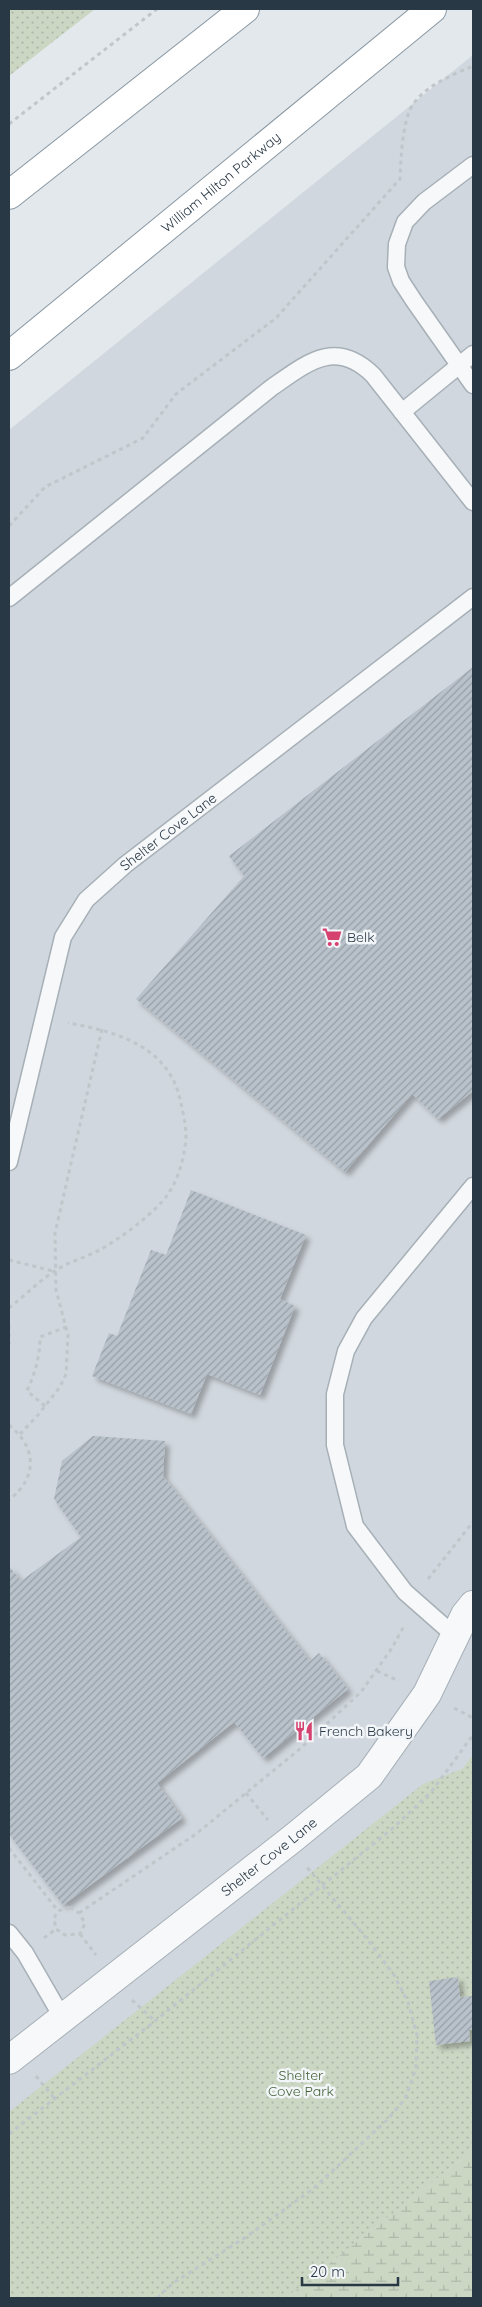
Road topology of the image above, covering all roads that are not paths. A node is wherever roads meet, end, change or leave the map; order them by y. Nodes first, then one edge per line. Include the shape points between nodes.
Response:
1 (245, 9) edge
2 (432, 9) edge
3 (473, 165) edge
4 (9, 195) edge
5 (473, 354) edge
6 (9, 356) edge
7 (459, 365) junction
8 (473, 385) edge
9 (402, 412) junction
10 (473, 502) edge
11 (473, 597) edge
12 (9, 598) edge
13 (9, 1162) edge
14 (473, 1186) edge
15 (473, 1605) edge
16 (455, 1636) junction
17 (9, 1933) edge
18 (62, 2017) junction
19 (21, 2066) edge

1 - 4 highway
2 - 6 highway, William Hilton Parkway
3 - 7 lane via 424,202 405,222 397,244 396,267 401,281
5 - 7 lane
7 - 8 lane
7 - 9 lane
9 - 10 lane
9 - 12 lane via 360,363 338,354 318,359 271,388
11 - 13 lane, Shelter Cove Lane via 132,860 86,900 63,937
14 - 16 lane via 364,1318 346,1352 334,1394 335,1445 355,1526 405,1592
15 - 16 street, Shelter Cove Lane
16 - 18 street, Shelter Cove Lane via 427,1694 368,1776
17 - 18 lane via 26,1953
18 - 19 street, Shelter Cove Lane

